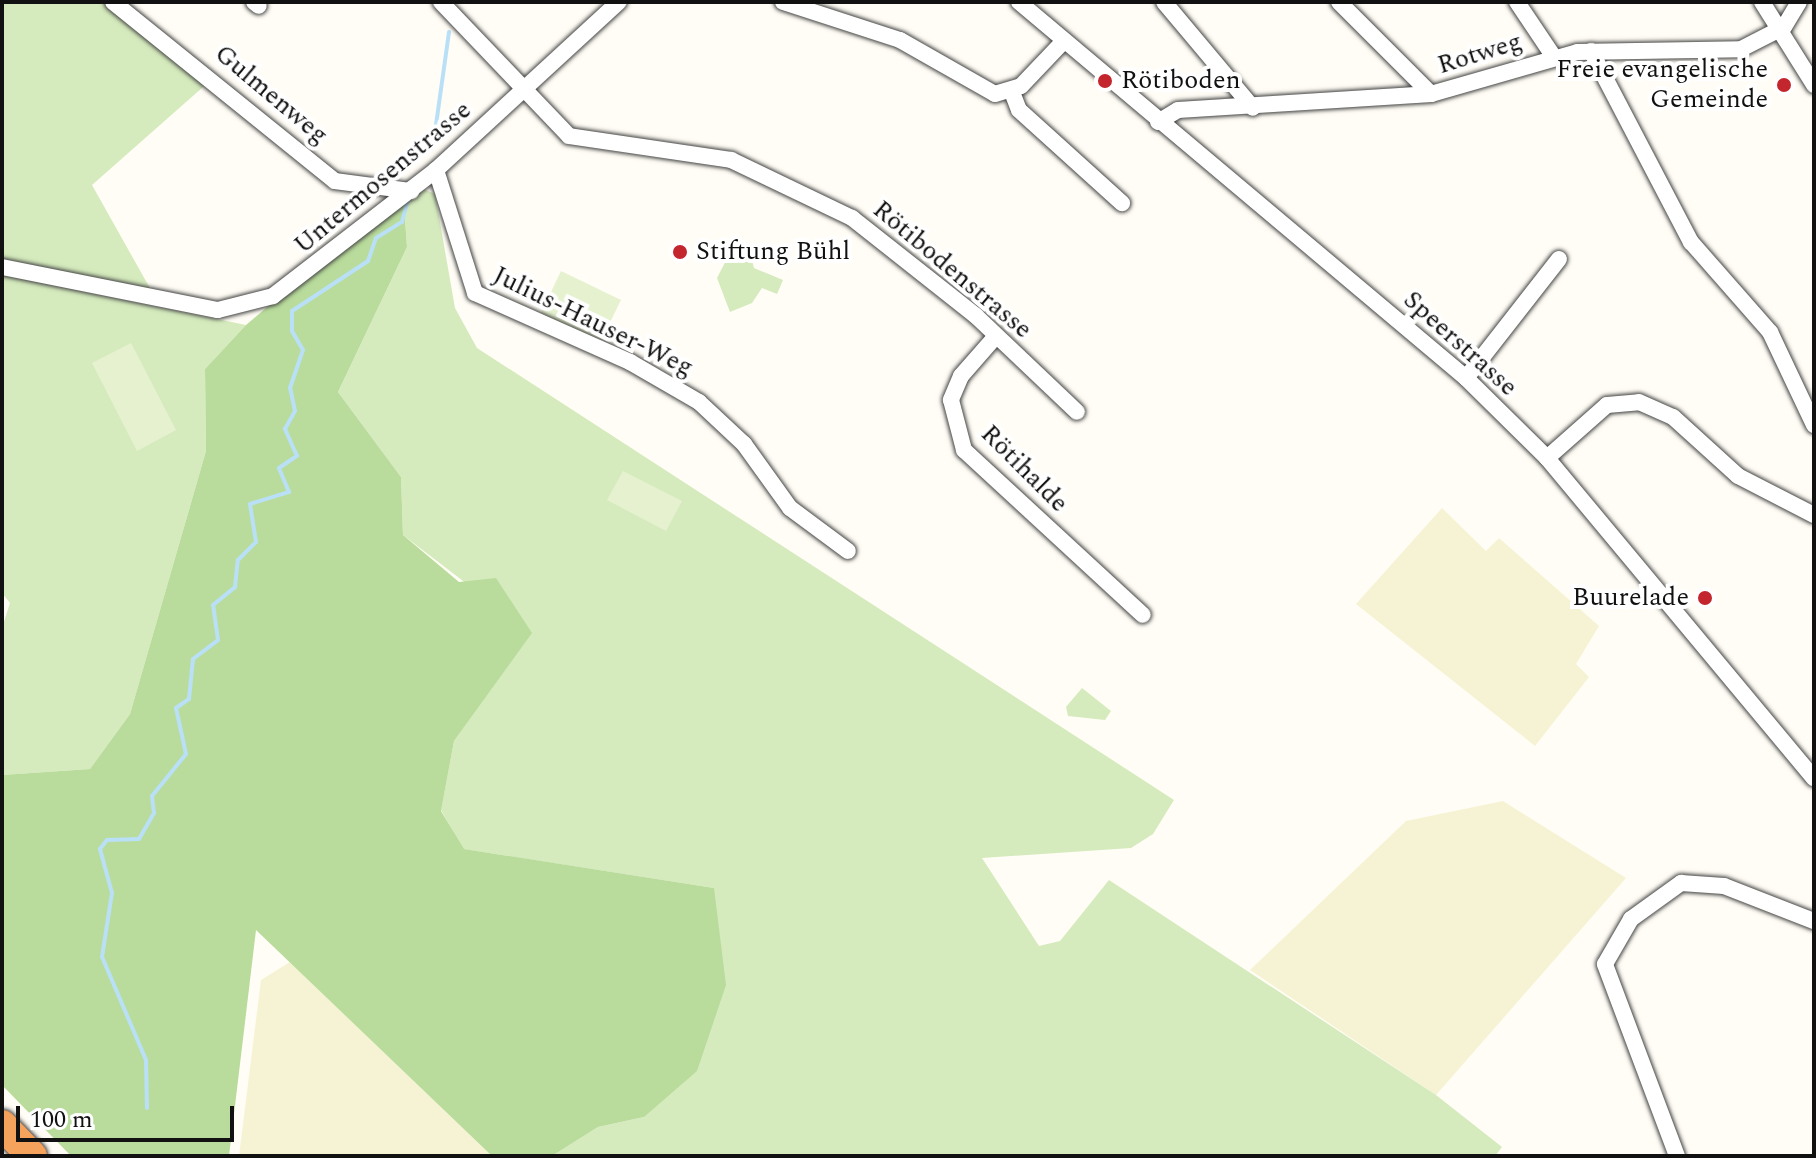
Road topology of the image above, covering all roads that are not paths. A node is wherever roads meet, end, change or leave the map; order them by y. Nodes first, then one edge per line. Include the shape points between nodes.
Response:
1 (113, 2) edge
2 (441, 2) edge
3 (619, 2) edge
4 (783, 2) edge
5 (1019, 2) edge
6 (1164, 2) edge
7 (1339, 2) edge
8 (1517, 2) edge
9 (1762, 2) edge
10 (1799, 2) edge
11 (1784, 27) junction
12 (1062, 43) junction
13 (1591, 51) junction
14 (1554, 57) junction
15 (1814, 85) edge
16 (522, 90) junction
17 (1012, 92) junction
18 (1431, 94) junction
19 (1253, 108) junction
20 (1158, 122) junction
21 (436, 170) junction
22 (411, 191) junction
23 (1122, 203) dead end
24 (1559, 259) dead end
25 (2, 267) edge
26 (996, 336) junction
27 (1466, 378) junction
28 (1077, 412) dead end
29 (1814, 425) edge
30 (1547, 458) junction
31 (1814, 515) edge
32 (848, 551) dead end
33 (1143, 615) dead end
34 (1814, 778) edge
35 (1814, 921) edge
36 (2, 1125) edge
37 (32, 1156) edge
38 (1677, 1156) edge

1 - 22 street, Gulmenweg via 335,181
2 - 16 street, Rötibodenstrasse
3 - 16 street, Untermosenstrasse
4 - 17 street via 900,40 978,88
5 - 12 street, Speerstrasse
6 - 19 street
7 - 18 street
8 - 14 street
9 - 11 street
10 - 11 street
11 - 13 street, Rotweg via 1741,49
11 - 15 street
12 - 17 street
12 - 20 street, Speerstrasse
13 - 14 street, Rotweg
13 - 29 street via 1691,242 1770,332
14 - 18 street, Rotweg
16 - 21 street, Untermosenstrasse
16 - 26 street, Rötibodenstrasse via 569,136 607,146 675,146 786,183 899,250
17 - 23 street via 1019,110
18 - 19 street, Rotweg
19 - 20 street, Rotweg via 1171,111
20 - 27 street, Speerstrasse
21 - 22 street, Untermosenstrasse
21 - 32 street, Julius-Hauser-Weg via 475,293 630,362 699,402 744,444 790,508
22 - 25 street, Untermosenstrasse via 328,261 273,296 237,309 187,306
24 - 27 street
26 - 28 street, Rötibodenstrasse
26 - 33 street, Rötihalde via 961,376 951,400 964,450
27 - 30 street, Speerstrasse
30 - 31 street via 1607,405 1639,402 1673,417 1738,476
30 - 34 street, Speerstrasse
35 - 38 street via 1724,886 1681,883 1631,919 1605,964
36 - 37 highway

